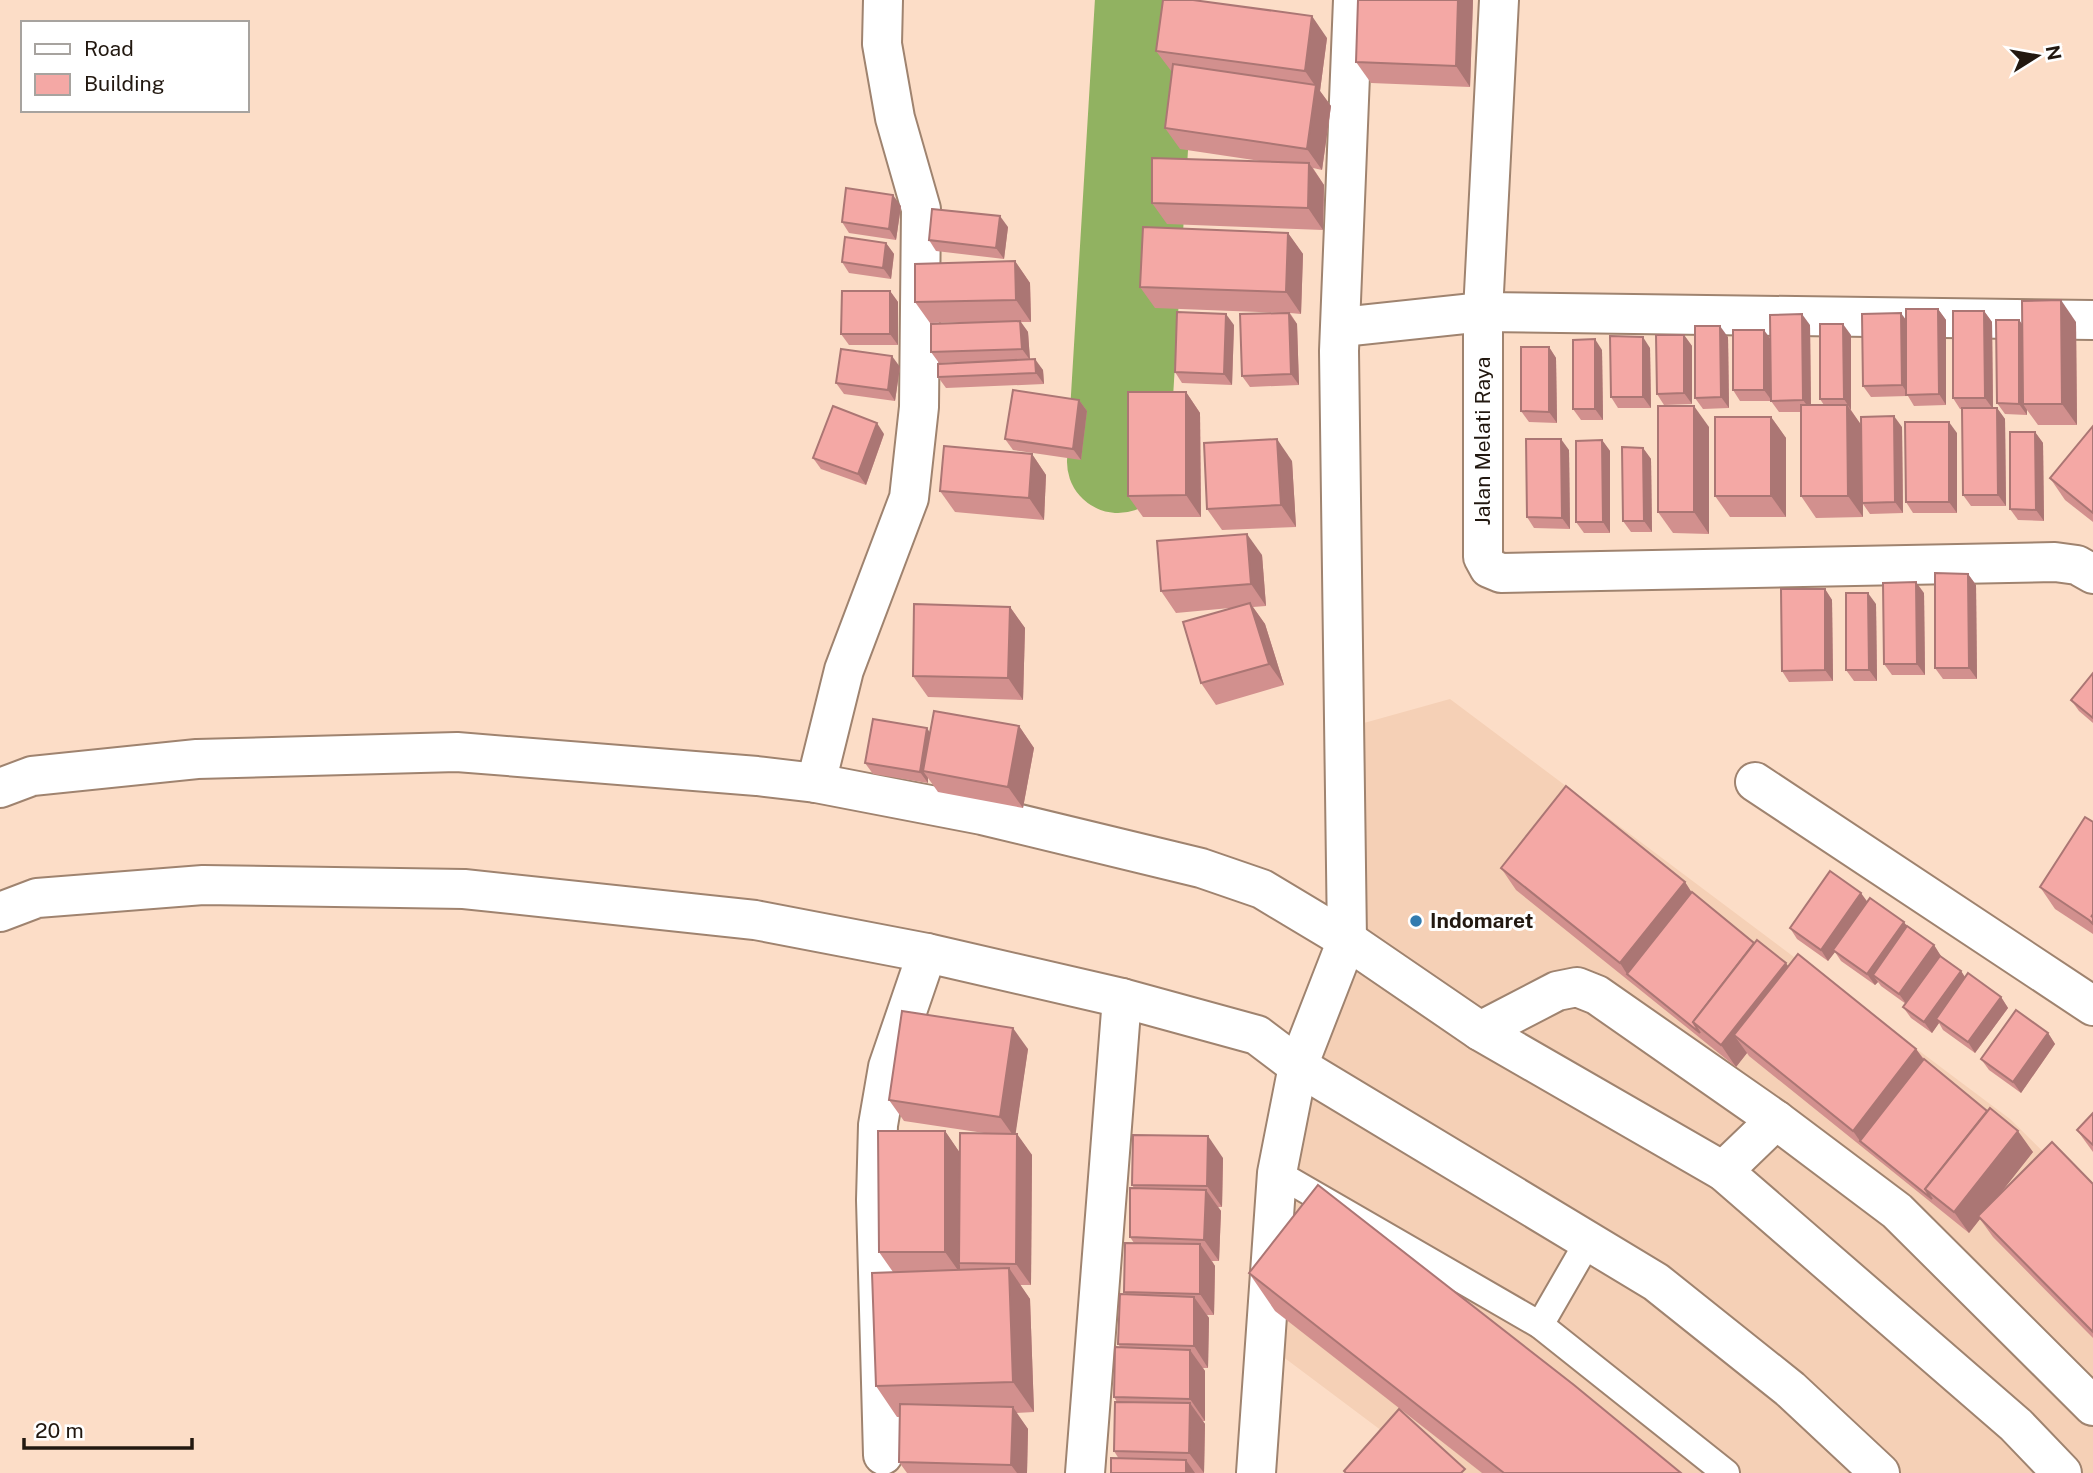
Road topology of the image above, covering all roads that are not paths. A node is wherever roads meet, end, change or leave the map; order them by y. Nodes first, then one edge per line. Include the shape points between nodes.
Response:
1 (883, 0) edge
2 (1353, 0) edge
3 (1499, 0) edge
4 (1483, 312) junction
5 (2093, 320) edge
6 (1342, 327) junction
7 (2093, 574) edge
8 (1755, 782) dead end
9 (816, 783) junction
10 (0, 788) edge
11 (0, 912) edge
12 (1348, 940) junction
13 (926, 953) junction
14 (1122, 998) junction
15 (2093, 1006) edge
16 (1480, 1031) junction
17 (1298, 1066) junction
18 (1776, 1120) junction
19 (1723, 1171) junction
20 (1277, 1173) junction
21 (1589, 1240) junction
22 (1540, 1325) junction
23 (2093, 1406) edge
24 (883, 1455) dead end
25 (1085, 1473) edge
26 (1256, 1473) edge
27 (1726, 1473) edge
28 (1880, 1473) edge
29 (2063, 1473) edge

1 - 9 street via 882,44 891,93 922,209 919,407 909,498 844,670
2 - 6 street
3 - 4 street, Jalan Melati Raya
4 - 5 street
4 - 6 street
4 - 7 street, Jalan Melati Raya via 1483,557 1489,568 1501,573 2055,562 2077,565
6 - 12 street
8 - 15 street
9 - 10 street via 457,752 198,759 32,776
9 - 12 street via 982,815 1201,868 1262,889
11 - 13 street via 37,898 203,886 464,889 755,920
12 - 16 street
12 - 17 street
13 - 14 street
13 - 24 street via 888,1067 878,1125
14 - 17 street via 1257,1035
14 - 25 street
16 - 18 street via 1557,991 1577,987 1598,995
16 - 19 street
17 - 20 street
17 - 21 street
18 - 19 street
18 - 23 street via 1897,1211
19 - 29 street via 2017,1426
20 - 22 lane
20 - 26 street
21 - 22 lane
21 - 28 street via 1656,1282 1780,1380
22 - 27 lane

